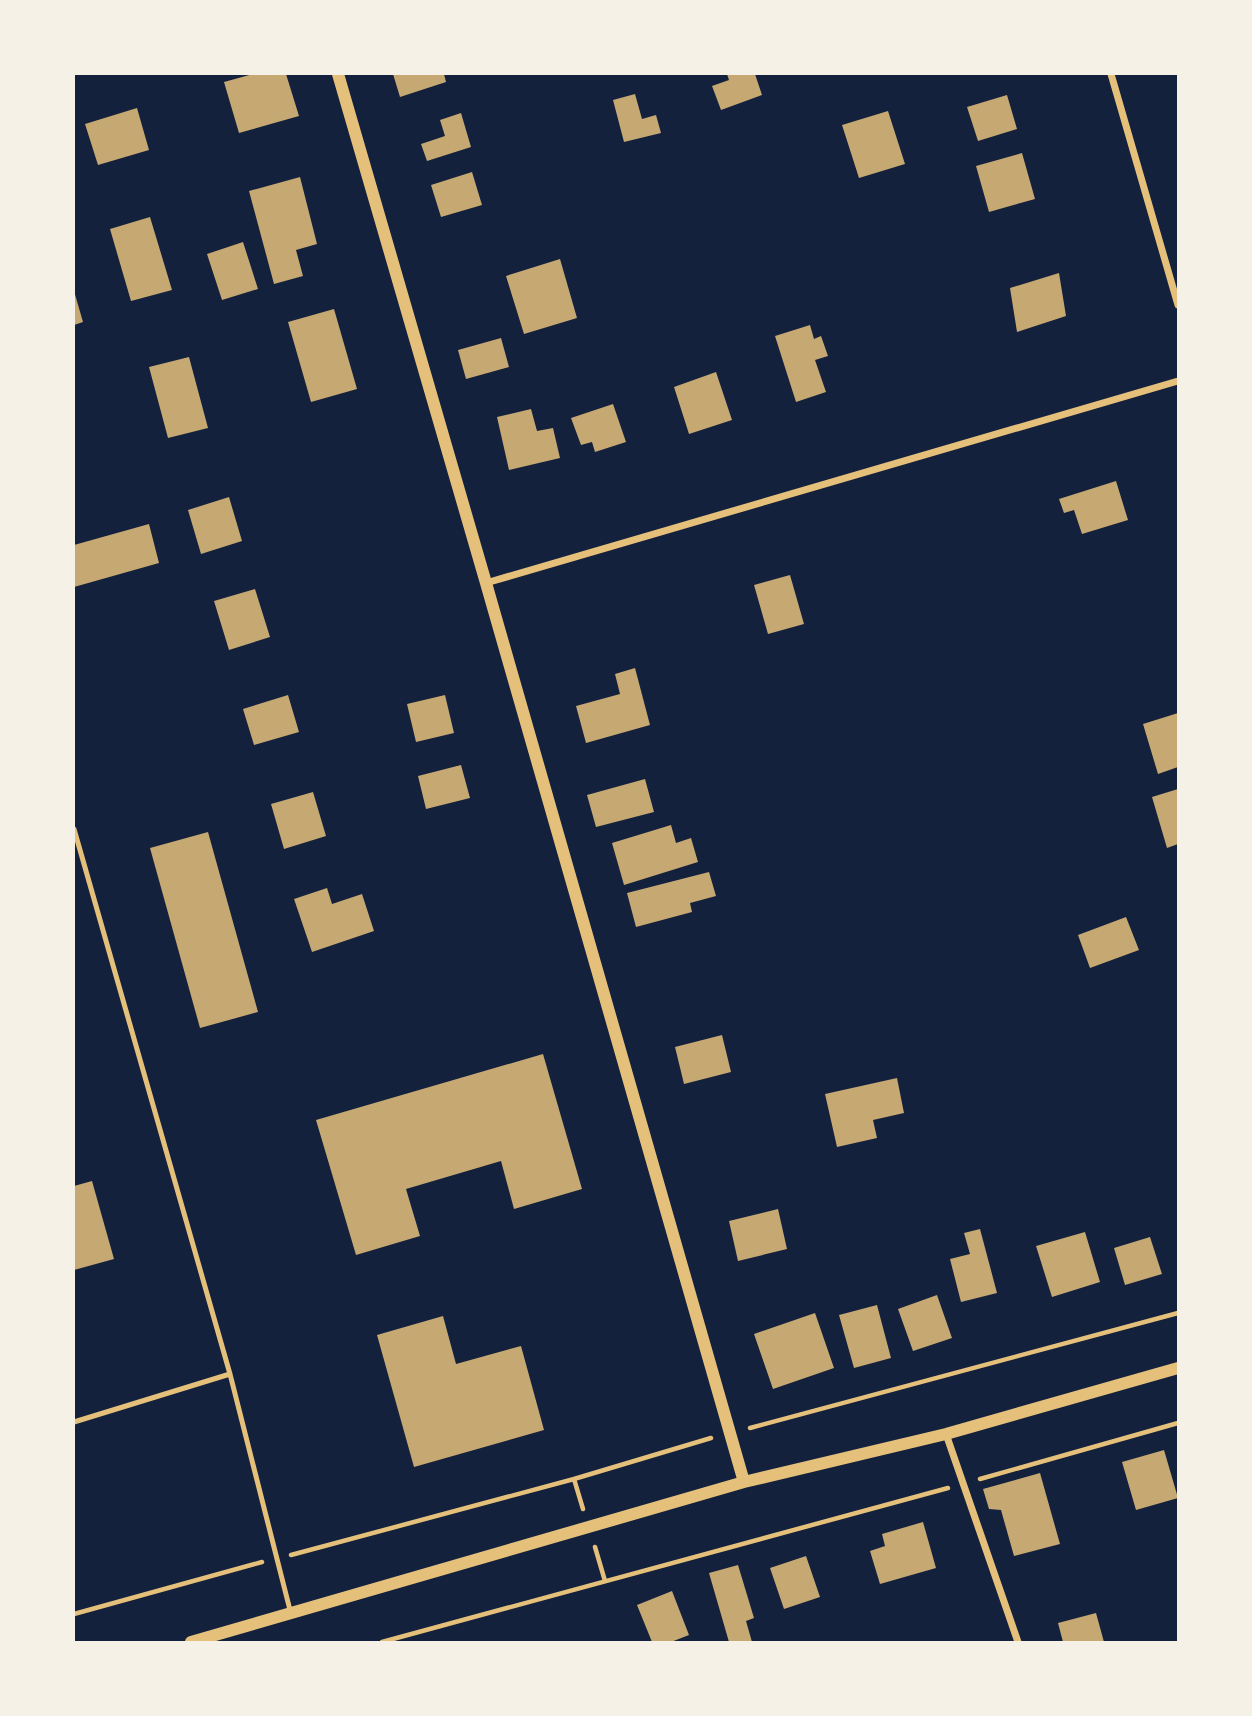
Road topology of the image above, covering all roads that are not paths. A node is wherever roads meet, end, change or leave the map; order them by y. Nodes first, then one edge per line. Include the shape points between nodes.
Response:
1 (338, 74) edge
2 (1111, 74) edge
3 (1178, 305) edge
4 (1178, 382) edge
5 (486, 583) junction
6 (74, 829) edge
7 (1178, 1368) edge
8 (230, 1374) junction
9 (74, 1422) edge
10 (946, 1434) junction
11 (744, 1482) junction
12 (291, 1614) junction
13 (191, 1643) edge
14 (1018, 1643) edge

1 - 5 street
2 - 3 street
4 - 5 street
5 - 11 street
6 - 8 lane
7 - 10 street
8 - 9 lane
8 - 12 lane
10 - 11 street
10 - 14 street
11 - 12 street
12 - 13 street

